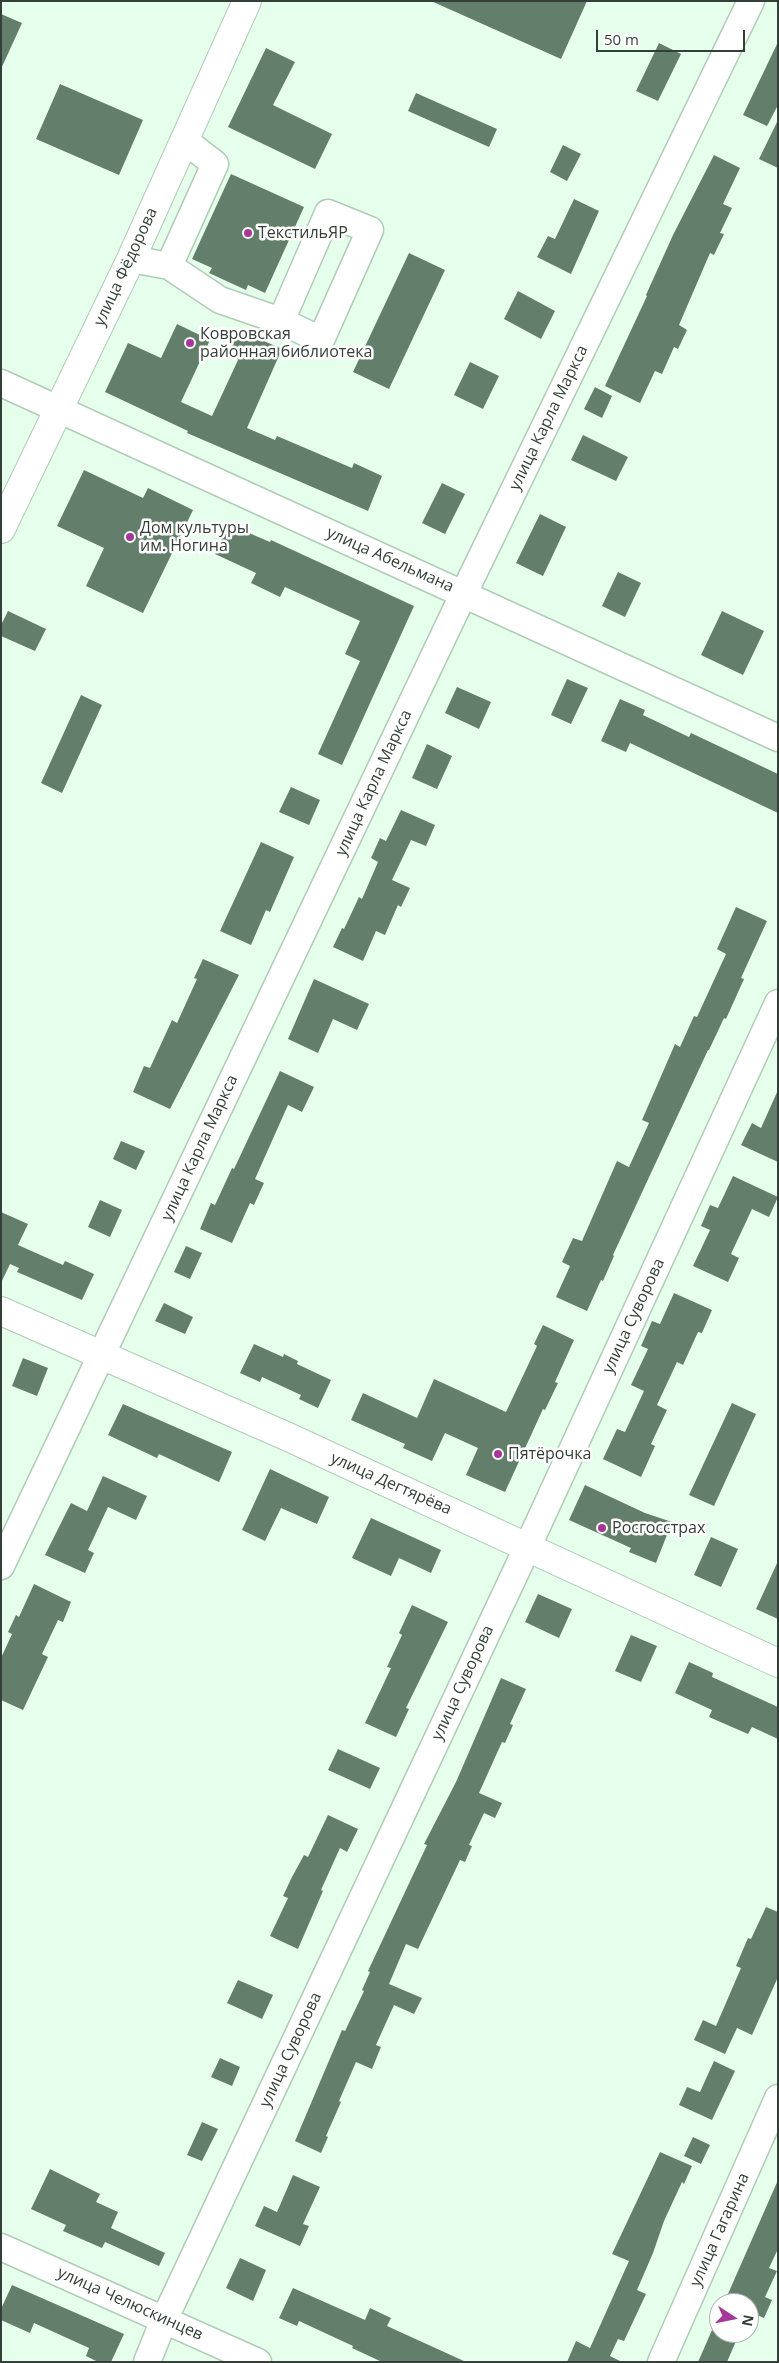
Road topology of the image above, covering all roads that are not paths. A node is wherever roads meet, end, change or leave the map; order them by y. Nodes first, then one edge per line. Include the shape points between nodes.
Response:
1 (246, 1) edge
2 (751, 1) edge
3 (184, 140) junction
4 (131, 259) junction
5 (169, 266) junction
6 (281, 320) dead end
7 (1, 383) edge
8 (59, 409) junction
9 (1, 530) edge
10 (464, 593) junction
11 (778, 738) edge
12 (778, 1004) edge
13 (1, 1311) edge
14 (102, 1355) junction
15 (528, 1546) junction
16 (1, 1566) edge
17 (778, 1664) edge
18 (778, 2098) edge
19 (1, 2247) edge
20 (164, 2320) junction
21 (147, 2362) edge
22 (258, 2362) edge
23 (661, 2362) edge

1 - 3 main road, улица Фёдорова
2 - 10 street, улица Карла Маркса
3 - 4 main road, улица Фёдорова
3 - 5 street via 214,164
4 - 5 street
4 - 8 main road, улица Фёдорова
5 - 6 street via 220,300
7 - 8 street, улица Абельмана
8 - 9 main road, улица Фёдорова
8 - 10 street, улица Абельмана
10 - 11 street, улица Абельмана
10 - 14 street, улица Карла Маркса
12 - 15 street, улица Суворова
13 - 14 main road, улица Дегтярёва
14 - 15 main road, улица Дегтярёва
14 - 16 street, улица Карла Маркса
15 - 17 main road, улица Дегтярёва
15 - 20 street, улица Суворова
18 - 23 street, улица Гагарина
19 - 20 street, улица Челюскинцев
20 - 21 street, улица Суворова
20 - 22 street, улица Челюскинцев

